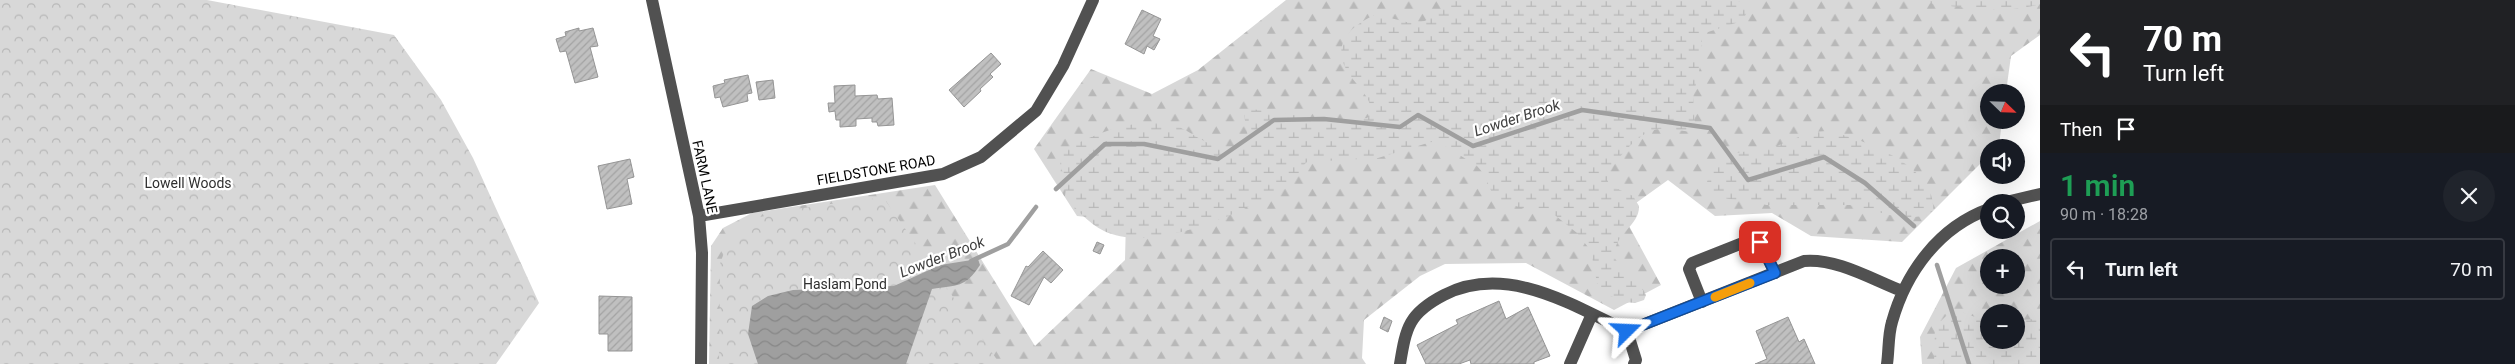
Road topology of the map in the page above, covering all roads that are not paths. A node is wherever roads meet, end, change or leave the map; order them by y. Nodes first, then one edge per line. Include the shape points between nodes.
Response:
1 (652, 0) edge
2 (1093, 0) edge
3 (2040, 194) edge
4 (2025, 198) edge
5 (1980, 212) edge
6 (699, 216) junction
7 (1775, 273) junction
8 (1902, 291) junction
9 (1702, 302) junction
10 (1592, 314) junction
11 (1627, 331) junction
12 (701, 364) edge
13 (1400, 364) edge
14 (1570, 364) edge
15 (1634, 364) edge
16 (1887, 364) edge

1 - 6 street, FARM LANE
2 - 6 street, FIELDSTONE ROAD via 1063,66 1036,111 981,157 943,174
3 - 4 street
5 - 8 street via 1936,241
6 - 12 street, FARM LANE
7 - 8 street via 1815,260 1837,265
7 - 9 street
7 - 9 street via 1760,242 1750,240 1692,263 1689,269
8 - 16 street via 1891,324
9 - 11 street
10 - 11 street
10 - 13 street via 1522,286 1489,284 1455,289 1417,312 1405,334
10 - 14 street
11 - 15 street via 1636,360

